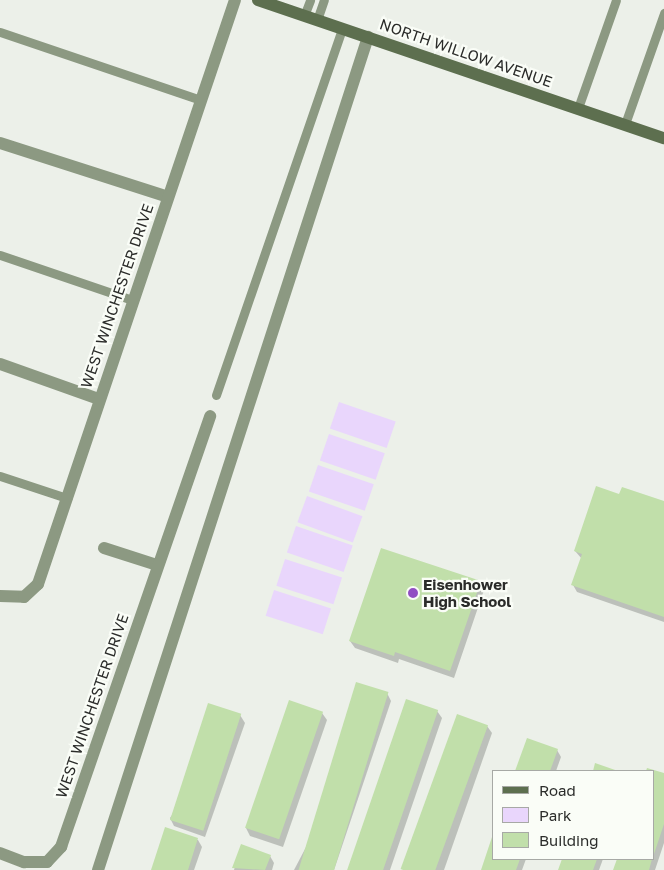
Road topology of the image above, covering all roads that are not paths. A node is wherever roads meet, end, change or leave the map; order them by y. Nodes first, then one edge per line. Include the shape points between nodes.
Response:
1 (235, 0) edge
2 (258, 0) edge
3 (310, 0) edge
4 (324, 0) edge
5 (616, 0) edge
6 (664, 13) edge
7 (304, 16) junction
8 (318, 20) junction
9 (342, 29) junction
10 (0, 32) edge
11 (368, 37) junction
12 (201, 100) junction
13 (578, 108) junction
14 (625, 124) junction
15 (664, 138) edge
16 (0, 143) edge
17 (168, 197) junction
18 (0, 256) edge
19 (132, 300) junction
20 (0, 364) edge
21 (216, 395) dead end
22 (99, 398) junction
23 (210, 416) dead end
24 (0, 476) edge
25 (67, 498) junction
26 (104, 548) dead end
27 (157, 565) junction
28 (0, 596) edge
29 (0, 853) edge
30 (98, 870) edge

1 - 12 street, WEST WINCHESTER DRIVE
2 - 7 street, NORTH WILLOW AVENUE
3 - 7 lane
4 - 8 lane
5 - 13 lane
6 - 14 lane
7 - 8 street, NORTH WILLOW AVENUE
8 - 9 street, NORTH WILLOW AVENUE
9 - 11 street, NORTH WILLOW AVENUE
9 - 21 lane
10 - 12 lane
11 - 13 street, NORTH WILLOW AVENUE
11 - 30 street
12 - 17 street, WEST WINCHESTER DRIVE
13 - 14 street, NORTH WILLOW AVENUE
14 - 15 street, NORTH WILLOW AVENUE
16 - 17 street
17 - 19 street, WEST WINCHESTER DRIVE
18 - 19 lane
19 - 22 street, WEST WINCHESTER DRIVE
20 - 22 street
22 - 25 street, WEST WINCHESTER DRIVE
23 - 27 street, WEST WINCHESTER DRIVE
24 - 25 lane
25 - 28 street, WEST WINCHESTER DRIVE via 38,584 24,596
26 - 27 street
27 - 29 street, WEST WINCHESTER DRIVE via 61,847 47,862 24,862

